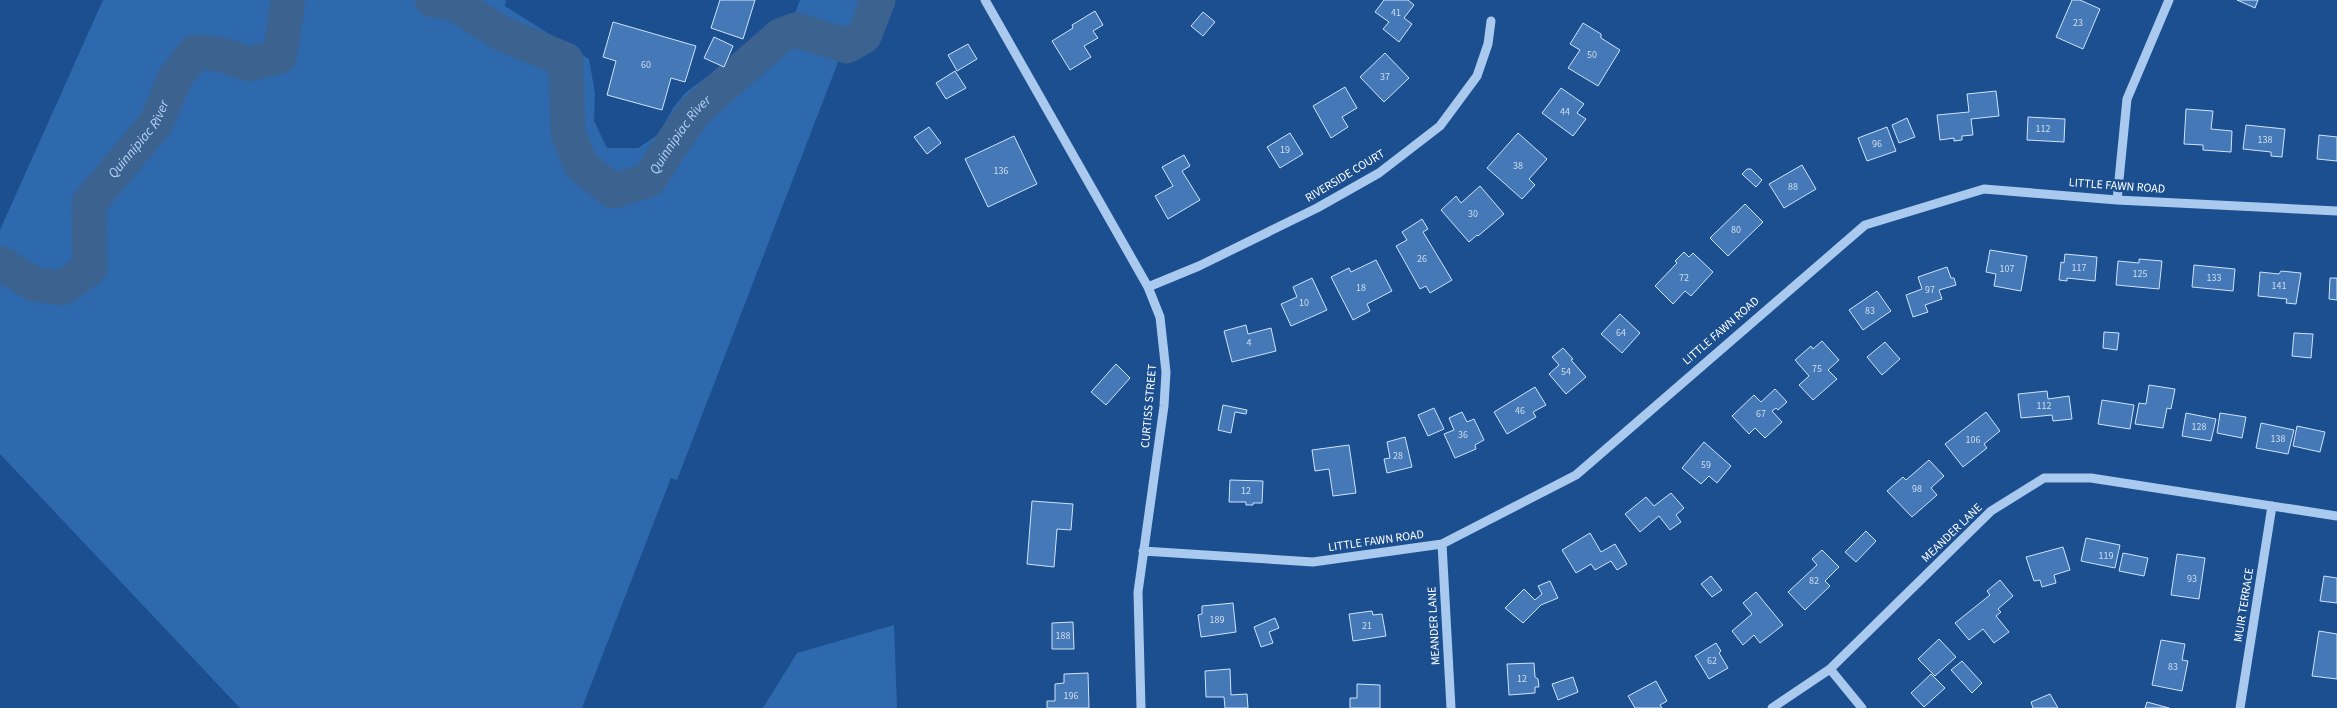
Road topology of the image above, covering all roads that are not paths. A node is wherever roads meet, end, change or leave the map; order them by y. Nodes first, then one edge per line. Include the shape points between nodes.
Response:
1 (984, 0) edge
2 (2169, 0) edge
3 (1491, 21) dead end
4 (2117, 200) junction
5 (2337, 211) edge
6 (1148, 287) junction
7 (2272, 506) junction
8 (2337, 516) edge
9 (1442, 544) junction
10 (1143, 551) junction
11 (1830, 669) junction
12 (1141, 708) edge
13 (1451, 708) edge
14 (1772, 708) edge
15 (1862, 708) edge
16 (2240, 708) edge

1 - 6 street, CURTISS STREET
2 - 4 street via 2127,99
3 - 6 street, RIVERSIDE COURT via 1488,44 1477,76 1440,126 1379,173 1317,208 1199,266
4 - 5 street, LITTLE FAWN ROAD
4 - 9 street, LITTLE FAWN ROAD via 1984,189 1865,225 1576,475
6 - 10 street, CURTISS STREET via 1160,317 1166,372
7 - 8 street, MEANDER LANE
7 - 11 street, MEANDER LANE via 2091,478 2044,478 1991,511
7 - 16 street, MUIR TERRACE
9 - 10 street, LITTLE FAWN ROAD via 1312,562
9 - 13 street, MEANDER LANE
10 - 12 street, CURTISS STREET via 1138,592
11 - 14 street, MEANDER LANE
11 - 15 street

